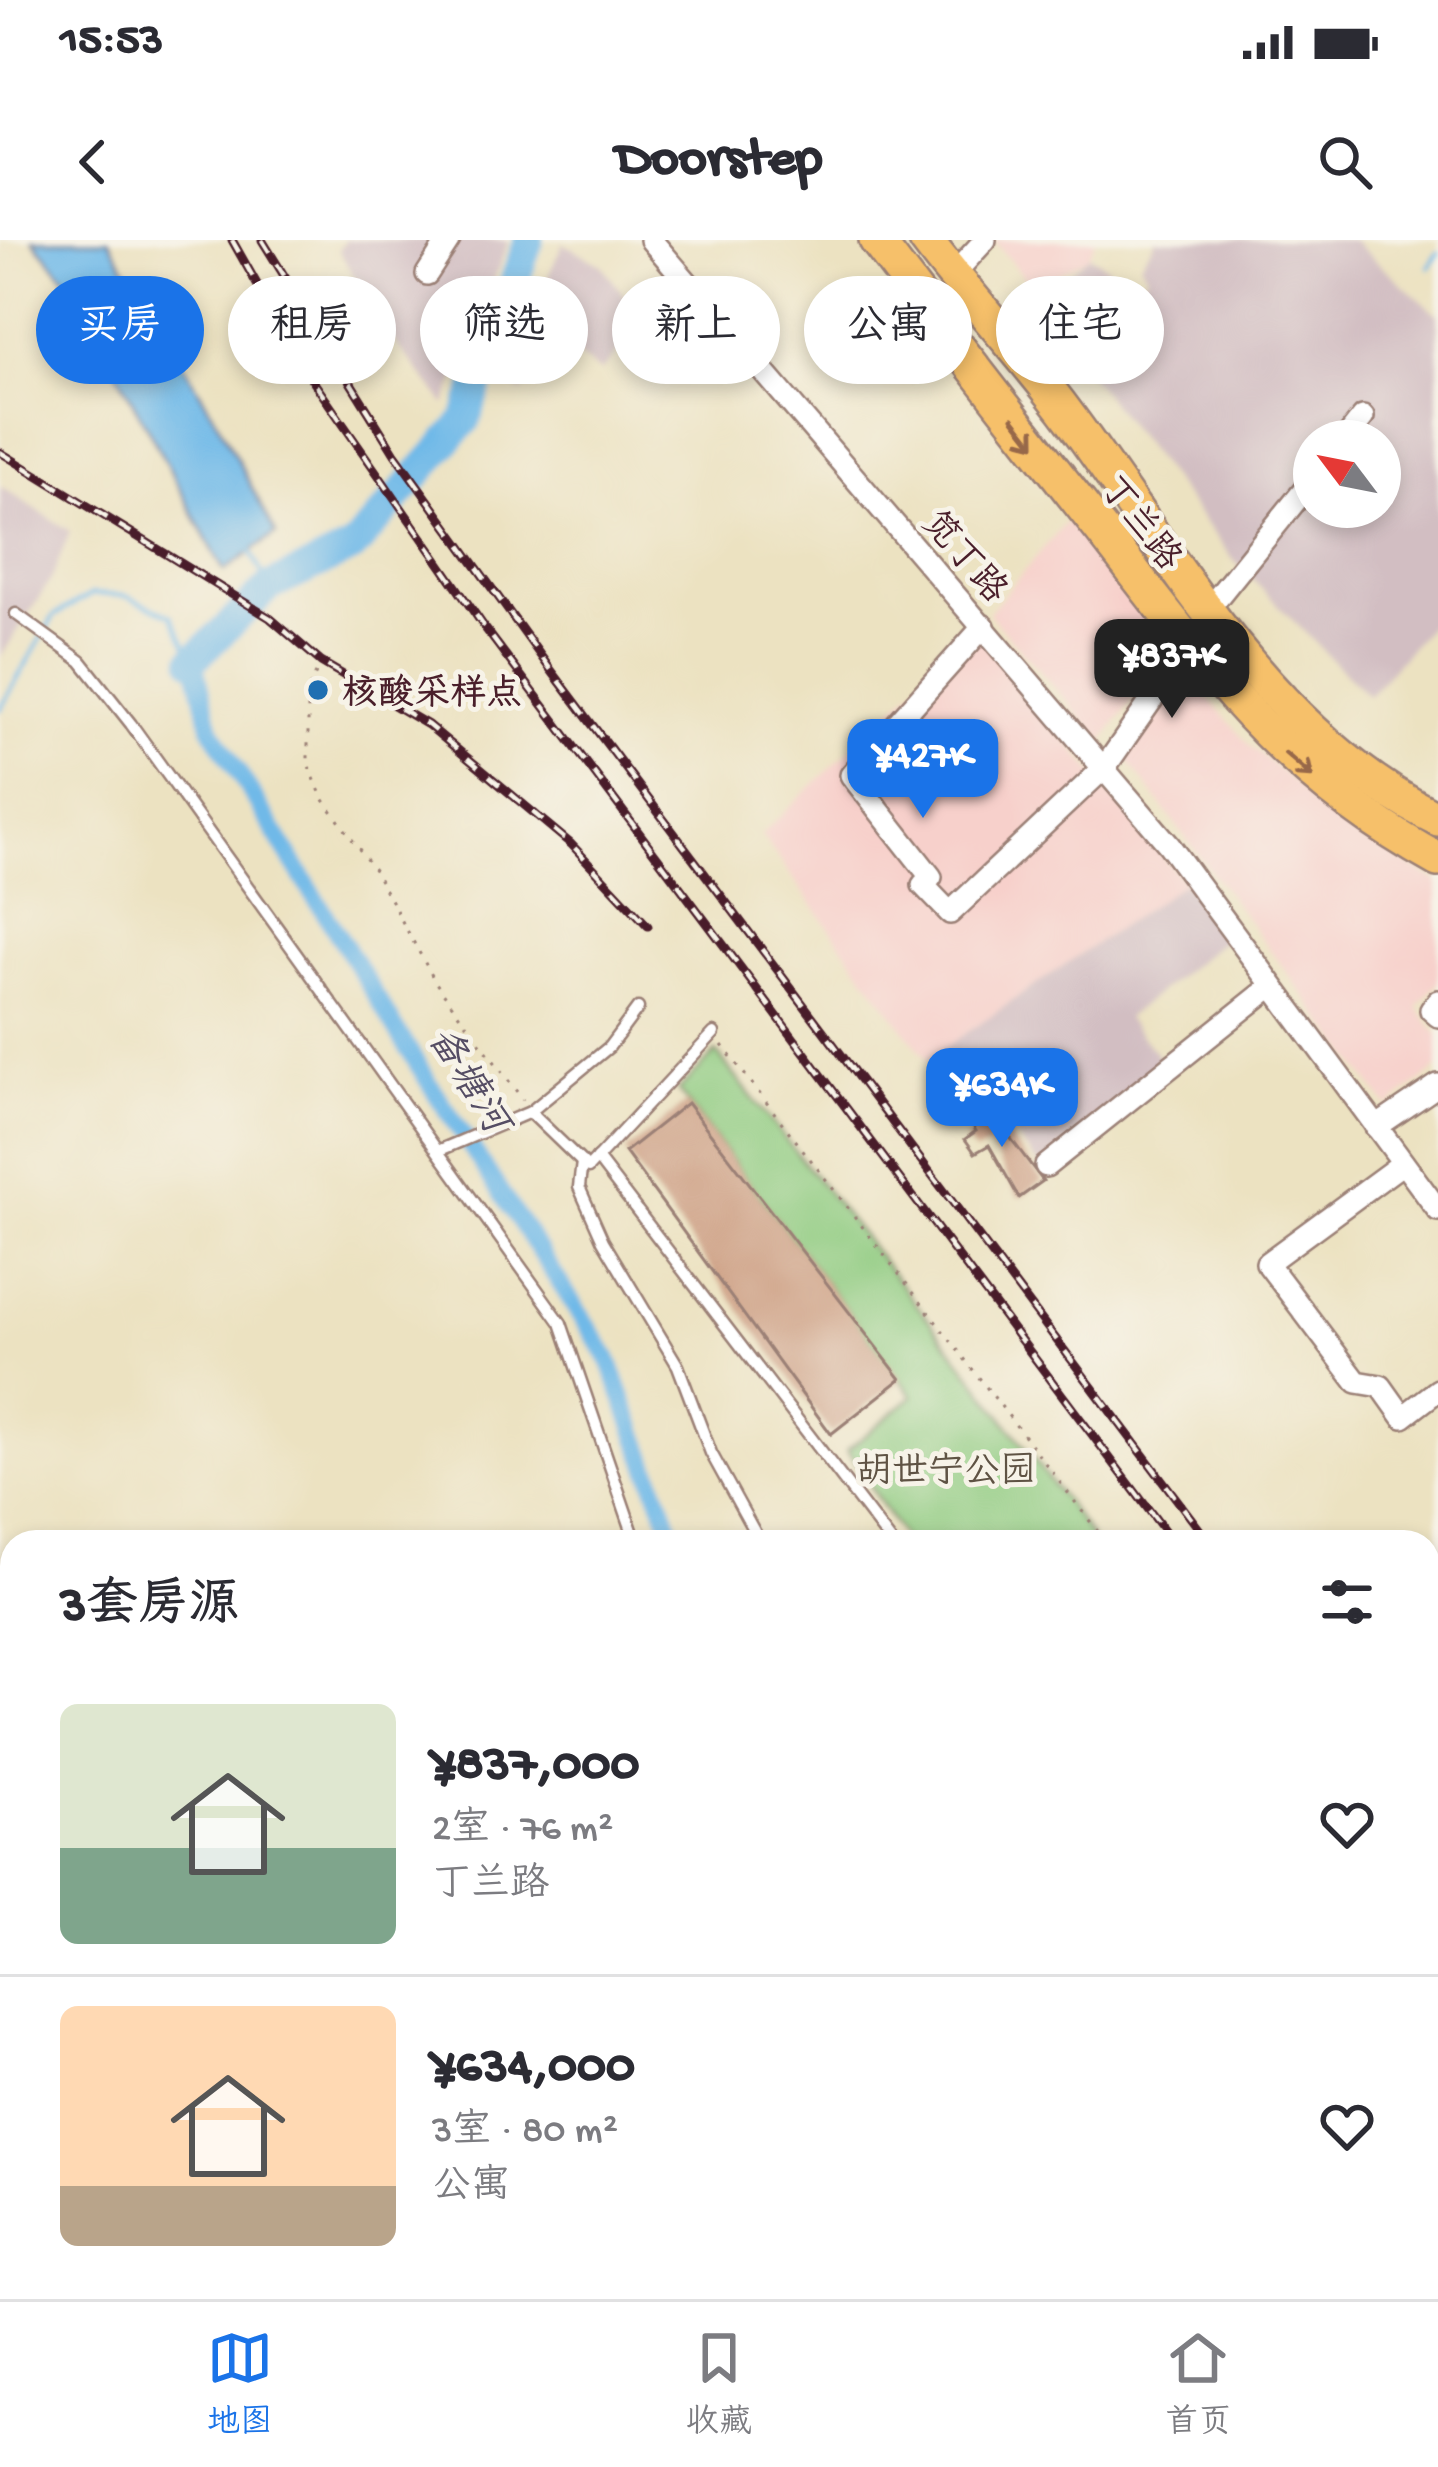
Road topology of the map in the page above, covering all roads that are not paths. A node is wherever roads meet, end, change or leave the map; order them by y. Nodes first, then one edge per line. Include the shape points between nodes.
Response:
1 (449, 240) edge
2 (651, 240) edge
3 (876, 240) edge
4 (926, 240) edge
5 (985, 240) edge
6 (427, 274) dead end
7 (952, 276) joint
8 (972, 300) edge
9 (1293, 504) edge
10 (1209, 608) junction
11 (16, 614) dead end
12 (984, 626) junction
13 (1192, 642) junction
14 (1105, 767) junction
15 (1438, 819) edge
16 (1438, 860) edge
17 (1272, 986) junction
18 (1438, 1001) edge
19 (638, 1008) dead end
20 (1438, 1016) edge
21 (714, 1033) road end
22 (1438, 1084) edge
23 (530, 1112) junction
24 (1376, 1127) junction
25 (440, 1150) junction
26 (597, 1158) junction
27 (582, 1162) junction
28 (1403, 1163) junction
29 (1046, 1166) dead end
30 (1438, 1210) edge
31 (1438, 1390) edge
32 (632, 1530) edge
33 (753, 1530) edge
34 (882, 1530) edge

1 - 6 street
2 - 12 street, 笕丁路
3 -> 13 main road, 丁兰路
4 - 7 main road, 丁兰路
5 - 7 street
8 - 10 main road, 丁兰路 via 1062,406
9 - 10 street
10 - 15 main road, 丁兰路 via 1282,702 1336,755
11 - 25 lane via 69,652 130,724
12 - 14 street, 笕丁路
12 - 14 street via 851,775 931,877 922,885 950,913
13 - 14 street
13 -> 16 main road, 丁兰路 via 1238,706 1306,772
14 - 17 street, 笕丁路
17 - 24 street, 笕丁路
17 - 29 street
18 - 20 street
19 - 23 lane via 609,1047
21 - 26 lane
22 - 24 street
23 - 25 lane
23 - 27 lane
24 - 28 street, 笕丁路
25 - 32 lane via 561,1323
26 - 27 lane via 588,1168
26 - 34 lane
27 - 33 lane via 579,1186 603,1241 678,1366 711,1453
28 - 30 street, 笕丁路
28 - 31 street via 1267,1263 1357,1382 1381,1386 1403,1417

